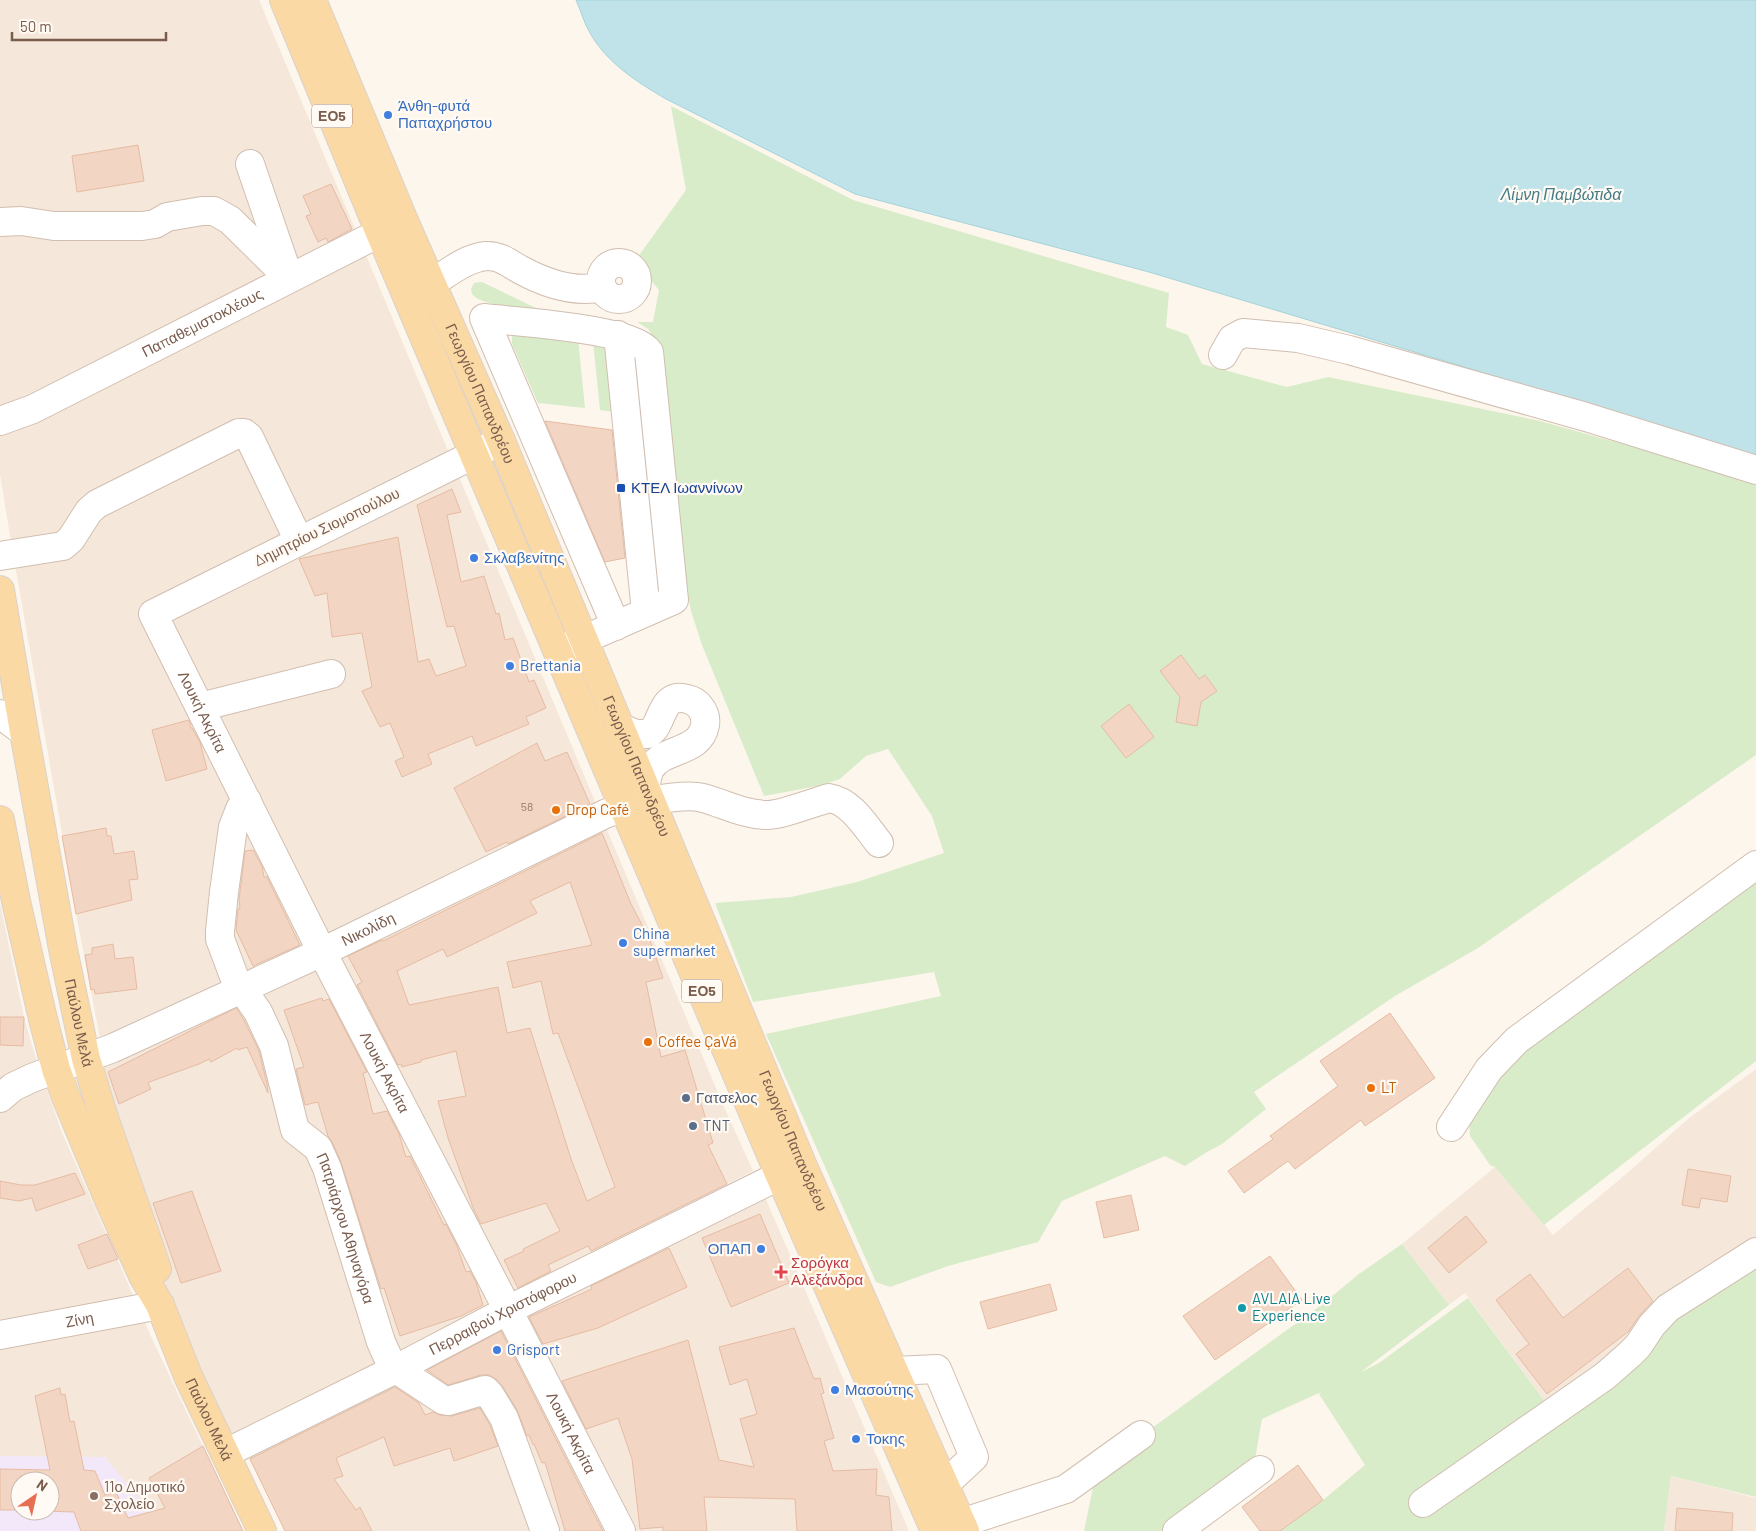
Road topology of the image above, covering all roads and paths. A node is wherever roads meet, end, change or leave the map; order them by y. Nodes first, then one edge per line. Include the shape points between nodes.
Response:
1 (284, 0) edge
2 (312, 0) edge
3 (250, 164) dead end
4 (404, 221) junction
5 (0, 222) edge
6 (380, 233) junction
7 (289, 278) junction
8 (432, 283) junction
9 (602, 287) dead end
10 (492, 333) junction
11 (460, 347) junction
12 (1223, 355) dead end
13 (0, 421) edge
14 (501, 441) junction
15 (475, 454) junction
16 (1756, 470) edge
17 (299, 541) junction
18 (0, 556) edge
19 (0, 596) edge
20 (153, 614) joint
21 (616, 626) junction
22 (584, 640) junction
23 (558, 651) junction
24 (331, 674) dead end
25 (200, 707) junction
26 (0, 714) edge
27 (621, 728) junction
28 (24, 732) junction
29 (648, 795) junction
30 (247, 802) junction
31 (624, 806) junction
32 (0, 820) edge
33 (879, 843) dead end
34 (1756, 865) edge
35 (322, 952) junction
36 (243, 989) junction
37 (86, 1059) junction
38 (56, 1069) junction
39 (0, 1098) edge
40 (1451, 1127) dead end
41 (791, 1170) junction
42 (1756, 1252) edge
43 (160, 1305) junction
44 (508, 1310) junction
45 (0, 1335) edge
46 (396, 1369) junction
47 (894, 1372) junction
48 (1142, 1435) dead end
49 (226, 1453) junction
50 (1260, 1470) dead end
51 (944, 1486) junction
52 (1423, 1503) dead end
53 (963, 1527) edge
54 (262, 1531) edge
55 (545, 1531) edge
56 (620, 1531) edge
57 (935, 1531) edge
58 (1177, 1531) edge

1 - 6 main road, Γεωργίου Παπανδρέου / ΕΟ5
2 - 4 main road, Γεωργίου Παπανδρέου / ΕΟ5
3 - 7 street
4 - 6 street, Παπαθεμιστοκλέους
4 - 8 main road, Γεωργίου Παπανδρέου / ΕΟ5
5 - 7 street via 142,226 155,224 166,217 214,211 230,220
6 - 7 street, Παπαθεμιστοκλέους
6 - 15 main road, Γεωργίου Παπανδρέου / ΕΟ5
7 - 13 street, Παπαθεμιστοκλέους via 33,409
8 - 9 street via 462,264 488,256 502,259 534,277 559,285
8 - 11 main road, Γεωργίου Παπανδρέου / ΕΟ5
10 - 11 street
10 - 21 street
10 - 21 street via 484,318 626,338 653,610
11 - 14 main road, Γεωργίου Παπανδρέου / ΕΟ5
12 - 16 street via 1232,339 1243,333 1298,338 1586,418
14 - 15 street, Δημητρίου Σιομοπούλου
14 - 22 main road, Γεωργίου Παπανδρέου / ΕΟ5
15 - 17 street, Δημητρίου Σιομοπούλου
15 - 23 main road, Γεωργίου Παπανδρέου / ΕΟ5
17 - 18 street via 249,437 240,433 97,504 63,546
17 - 20 street, Δημητρίου Σιομοπούλου
19 - 28 main road, Παύλου Μελά
20 - 25 street, Λουκή Ακρίτα
21 - 22 street
22 - 23 street
22 - 27 main road, Γεωργίου Παπανδρέου / ΕΟ5
23 - 31 main road, Γεωργίου Παπανδρέου / ΕΟ5
24 - 25 street
25 - 30 street, Λουκή Ακρίτα
26 - 28 street
27 - 29 main road, Γεωργίου Παπανδρέου / ΕΟ5
27 - 29 street via 640,735 648,734 656,727 665,706 677,698 694,702 703,712 705,724 700,738 656,762 648,774
28 - 37 main road, Παύλου Μελά
29 - 31 street, Νικολίδη
29 - 33 street, Νικολίδη via 702,798 742,812 768,815 835,799 846,805
29 - 41 main road, Γεωργίου Παπανδρέου / ΕΟ5
30 - 35 street, Λουκή Ακρίτα
30 - 36 street, Πατριάρχου Αθηναγόρα via 240,809 233,827 220,931 232,970
31 - 35 street, Νικολίδη
31 - 41 main road, Γεωργίου Παπανδρέου / ΕΟ5
32 - 38 main road, Παύλου Μελά
34 - 40 street via 1517,1040 1489,1069
35 - 36 street, Νικολίδη
35 - 44 street, Λουκή Ακρίτα
36 - 37 street, Νικολίδη
36 - 46 street, Πατριάρχου Αθηναγόρα via 274,1046 295,1130 318,1148 327,1168 380,1342
37 - 38 street, Νικολίδη
37 - 43 main road, Παύλου Μελά via 157,1269
38 - 39 street, Νικολίδη via 13,1087
38 - 43 main road, Παύλου Μελά via 97,1176 143,1276
41 - 44 street, Περραιβού Χριστόφορου
41 - 47 main road, Γεωργίου Παπανδρέου / ΕΟ5
41 - 57 main road, Γεωργίου Παπανδρέου / ΕΟ5
42 - 52 street via 1668,1308 1638,1346 1605,1376
43 - 45 street, Ζίνη
43 - 49 main road, Παύλου Μελά via 188,1376
44 - 46 street, Περραιβού Χριστόφορου
44 - 56 street, Λουκή Ακρίτα
46 - 49 street, Περραιβού Χριστόφορου
46 - 55 street, Πατριάρχου Αθηναγόρα via 448,1401 485,1390 490,1395 504,1418
47 - 51 main road, Γεωργίου Παπανδρέου / ΕΟ5
47 - 51 street via 937,1369 974,1457
48 - 53 street via 1066,1488
49 - 54 main road, Παύλου Μελά
50 - 58 street
51 - 53 main road, Γεωργίου Παπανδρέου / ΕΟ5

